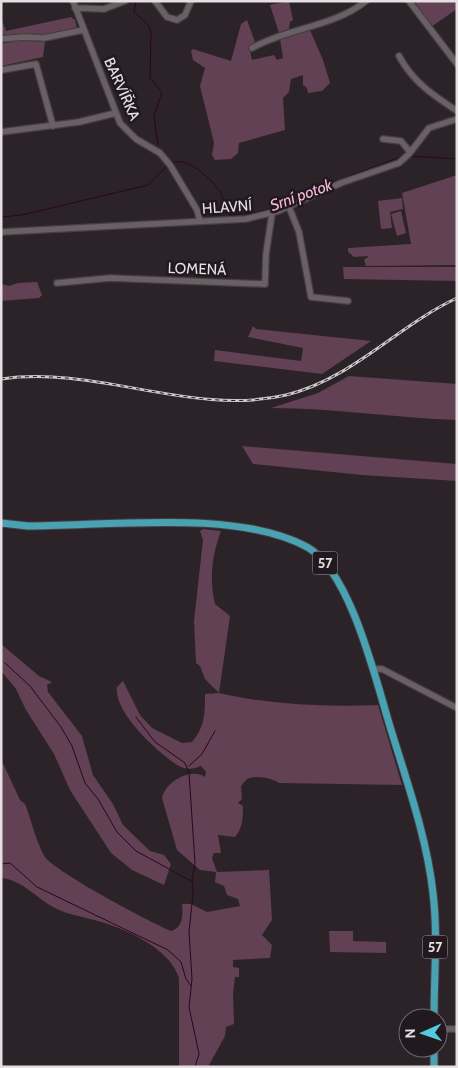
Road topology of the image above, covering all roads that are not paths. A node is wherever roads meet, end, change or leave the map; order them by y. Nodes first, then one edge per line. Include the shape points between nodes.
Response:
1 (73, 1) edge
2 (125, 1) edge
3 (155, 1) edge
4 (191, 1) edge
5 (366, 1) edge
6 (409, 1) edge
7 (75, 8) junction
8 (83, 30) junction
9 (1, 39) edge
10 (252, 48) dead end
11 (399, 56) dead end
12 (457, 64) edge
13 (2, 70) edge
14 (457, 111) edge
15 (116, 114) junction
16 (457, 119) edge
17 (52, 126) junction
18 (1, 132) edge
19 (383, 139) dead end
20 (410, 153) junction
21 (289, 207) junction
22 (272, 214) junction
23 (200, 221) junction
24 (1, 232) edge
25 (57, 283) dead end
26 (348, 301) dead end
27 (1, 523) edge
28 (374, 669) junction
29 (457, 708) edge
30 (434, 1008) edge

1 - 7 street, BARVÍŘKA
2 - 7 street via 104,9
3 - 4 street via 167,17 177,20 185,15
5 - 10 street via 338,17 264,41
6 - 12 street
7 - 8 street, BARVÍŘKA
8 - 9 street via 44,38
8 - 15 street, BARVÍŘKA
11 - 14 street via 427,92
13 - 17 street via 36,64
15 - 17 street
15 - 23 street, BARVÍŘKA via 125,130 160,153 169,163
16 - 20 street, HLAVNÍ via 429,128
17 - 18 street
19 - 20 street via 399,140
20 - 21 street, HLAVNÍ via 404,159
21 - 22 street, HLAVNÍ
21 - 26 street via 300,232 311,297
22 - 23 street, HLAVNÍ
22 - 25 street, LOMENÁ via 266,249 266,284 110,278
23 - 24 street, HLAVNÍ
27 - 28 main road, 57 via 28,526 226,525 302,545 320,557 331,572 354,616
28 - 29 street via 382,669
28 - 30 main road, 57 via 431,877 435,919

